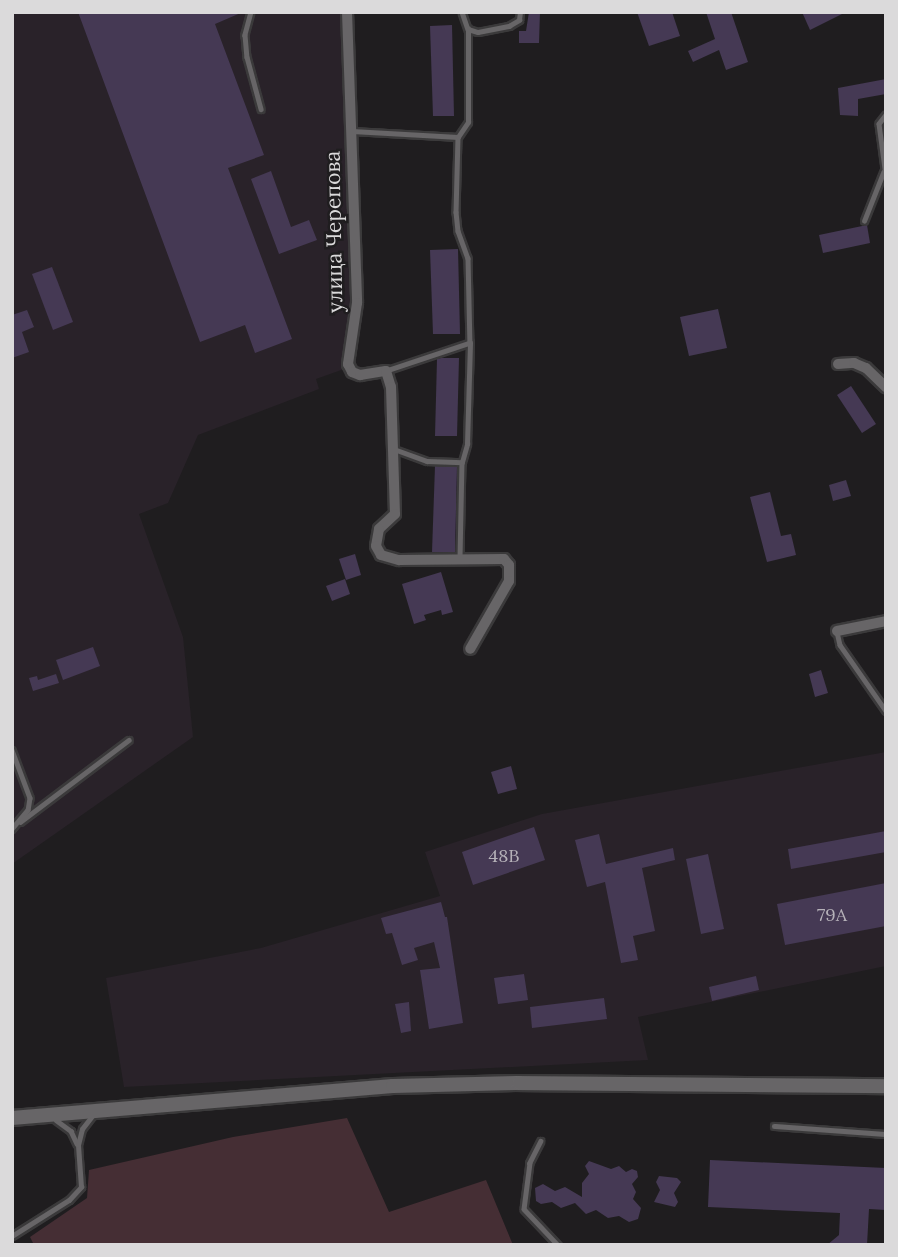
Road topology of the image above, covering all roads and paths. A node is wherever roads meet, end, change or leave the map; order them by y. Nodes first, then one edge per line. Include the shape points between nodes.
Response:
1 (251, 12) edge
2 (347, 12) edge
3 (462, 12) edge
4 (520, 12) edge
5 (468, 29) junction
6 (261, 109) dead end
7 (886, 115) edge
8 (352, 131) junction
9 (458, 137) junction
10 (885, 174) edge
11 (864, 221) dead end
12 (470, 343) junction
13 (838, 365) dead end
14 (386, 371) junction
15 (886, 387) edge
16 (393, 449) junction
17 (462, 462) junction
18 (459, 562) junction
19 (886, 621) edge
20 (837, 631) joint
21 (470, 649) dead end
22 (886, 711) edge
23 (129, 740) dead end
24 (12, 750) edge
25 (20, 822) junction
26 (12, 829) edge
27 (886, 1086) edge
28 (100, 1111) junction
29 (46, 1115) junction
30 (12, 1118) edge
31 (774, 1126) dead end
32 (886, 1135) edge
33 (541, 1141) dead end
34 (78, 1145) junction
35 (12, 1236) edge
36 (558, 1245) edge

1 - 6 lane via 245,35 247,57
2 - 8 street, улица Черепова
3 - 5 lane
4 - 5 lane via 519,20 499,31
5 - 9 lane via 468,122
7 - 10 lane via 879,124
8 - 9 lane
8 - 14 street, улица Черепова via 357,303 348,364 360,375
9 - 12 lane via 456,212 467,258
10 - 11 lane
12 - 14 lane
12 - 17 lane via 467,444
13 - 15 street via 853,363
14 - 16 street via 391,387
16 - 17 lane via 427,461
16 - 18 street via 395,514 376,538 382,555
17 - 18 lane
18 - 21 street via 496,557 504,559 511,572 502,598
19 - 20 street
20 - 22 lane via 840,645
23 - 25 lane
24 - 25 lane via 30,798 29,810
25 - 26 lane
27 - 28 street via 393,1086
28 - 29 street
28 - 34 lane via 82,1129
29 - 30 street
29 - 34 lane via 71,1131
31 - 32 lane
33 - 36 lane via 530,1163 524,1209
34 - 35 lane via 82,1178 76,1195

